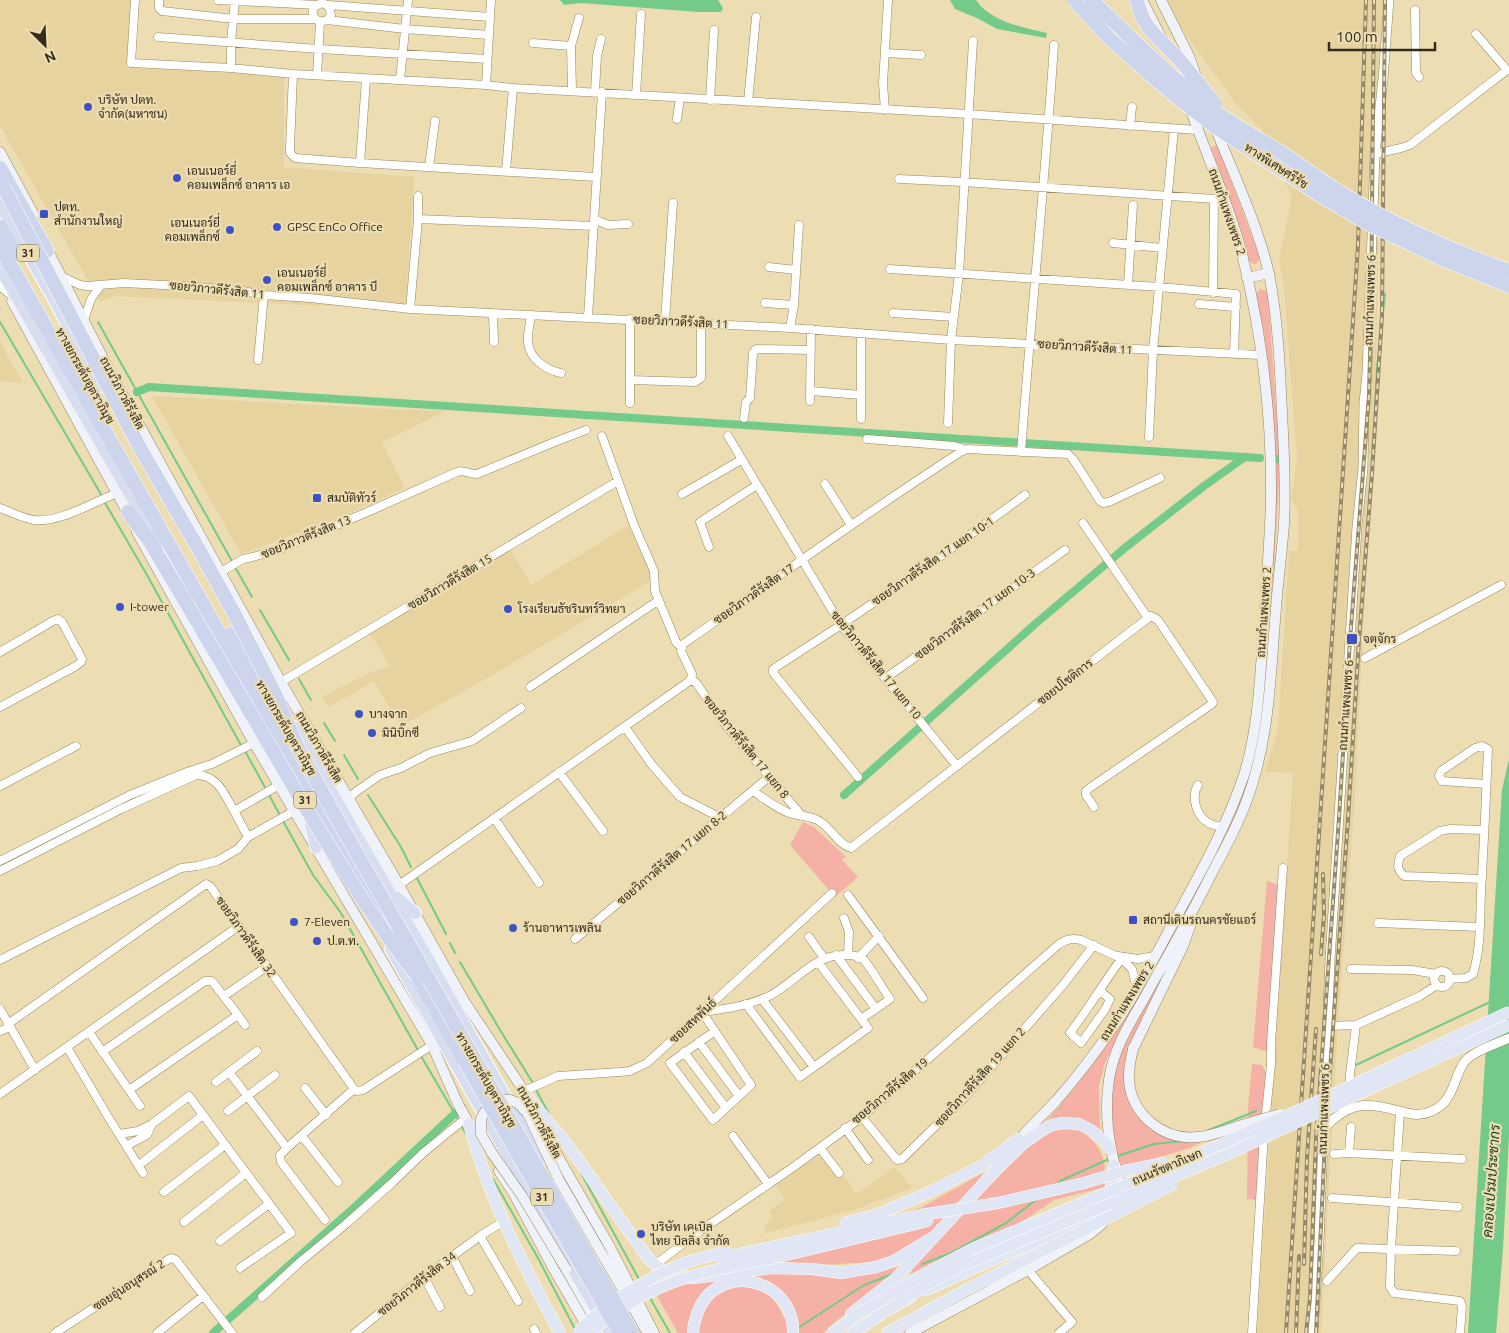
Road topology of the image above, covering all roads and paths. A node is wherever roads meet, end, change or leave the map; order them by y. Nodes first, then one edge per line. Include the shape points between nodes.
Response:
1 (136, 0) edge
2 (159, 0) edge
3 (218, 0) edge
4 (235, 0) edge
5 (408, 0) edge
6 (491, 0) edge
7 (888, 0) edge
8 (1074, 0) edge
9 (1092, 0) edge
10 (1137, 0) edge
11 (1142, 0) edge
12 (1161, 0) edge
13 (1388, 0) edge
14 (323, 3) edge
15 (1415, 10) dead end
16 (407, 11) junction
17 (641, 14) dead end
18 (490, 17) junction
19 (756, 17) dead end
20 (578, 18) dead end
21 (234, 19) junction
22 (321, 20) junction
23 (405, 28) junction
24 (714, 30) dead end
25 (1476, 34) dead end
26 (489, 35) junction
27 (158, 37) dead end
28 (601, 39) dead end
29 (973, 41) dead end
30 (231, 42) junction
31 (533, 43) dead end
32 (1054, 45) dead end
33 (571, 46) junction
34 (319, 49) junction
35 (404, 54) junction
36 (885, 54) junction
37 (921, 55) dead end
38 (488, 59) junction
39 (231, 68) junction
40 (294, 74) junction
41 (317, 75) junction
42 (1419, 77) dead end
43 (366, 79) junction
44 (400, 80) junction
45 (486, 85) junction
46 (513, 88) junction
47 (572, 91) junction
48 (598, 92) junction
49 (636, 95) junction
50 (680, 98) junction
51 (710, 100) junction
52 (748, 102) junction
53 (1132, 107) dead end
54 (885, 110) junction
55 (968, 114) junction
56 (676, 119) dead end
57 (1227, 119) junction
58 (435, 120) dead end
59 (1049, 120) junction
60 (1130, 126) junction
61 (1174, 129) junction
62 (1197, 130) junction
63 (0, 152) edge
64 (1375, 154) junction
65 (360, 163) junction
66 (429, 167) junction
67 (0, 168) edge
68 (506, 171) junction
69 (596, 178) junction
70 (899, 179) dead end
71 (963, 182) junction
72 (2, 185) edge
73 (1043, 188) junction
74 (418, 196) dead end
75 (1167, 196) junction
76 (1219, 198) junction
77 (673, 203) dead end
78 (0, 204) edge
79 (1133, 205) dead end
80 (418, 219) junction
81 (594, 223) junction
82 (628, 224) dead end
83 (799, 225) dead end
84 (0, 227) edge
85 (1113, 243) dead end
86 (1131, 245) junction
87 (0, 246) edge
88 (1162, 248) junction
89 (47, 251) junction
90 (769, 267) dead end
91 (0, 268) edge
92 (890, 269) dead end
93 (796, 270) junction
94 (1509, 271) edge
95 (1269, 273) junction
96 (959, 274) junction
97 (61, 276) junction
98 (1034, 278) junction
99 (1247, 278) junction
100 (0, 280) edge
101 (1128, 284) junction
102 (101, 285) junction
103 (1509, 286) edge
104 (1160, 287) junction
105 (4, 290) edge
106 (1213, 293) junction
107 (264, 295) junction
108 (765, 303) dead end
109 (1199, 304) dead end
110 (794, 305) junction
111 (1236, 307) junction
112 (410, 309) junction
113 (893, 313) dead end
114 (493, 314) junction
115 (531, 315) junction
116 (588, 317) junction
117 (954, 317) junction
118 (630, 319) junction
119 (84, 320) junction
120 (665, 321) junction
121 (701, 323) junction
122 (790, 328) junction
123 (812, 329) junction
124 (861, 333) junction
125 (951, 340) junction
126 (494, 342) dead end
127 (1029, 343) junction
128 (811, 350) junction
129 (1153, 351) junction
130 (1234, 354) junction
131 (1261, 355) junction
132 (258, 360) dead end
133 (90, 366) junction
134 (109, 370) junction
135 (561, 373) dead end
136 (630, 380) junction
137 (810, 391) junction
138 (861, 395) junction
139 (810, 400) dead end
140 (630, 403) dead end
141 (744, 418) dead end
142 (861, 419) dead end
143 (948, 423) dead end
144 (586, 430) dead end
145 (602, 436) dead end
146 (728, 436) dead end
147 (1149, 437) dead end
148 (867, 439) dead end
149 (963, 451) junction
150 (1021, 452) junction
151 (741, 460) junction
152 (1160, 478) dead end
153 (618, 481) junction
154 (826, 484) dead end
155 (757, 485) junction
156 (117, 493) junction
157 (682, 494) dead end
158 (1025, 495) dead end
159 (0, 508) edge
160 (128, 512) junction
161 (1083, 524) dead end
162 (851, 525) junction
163 (709, 547) dead end
164 (1064, 550) dead end
165 (802, 560) junction
166 (225, 573) junction
167 (1501, 584) dead end
168 (659, 600) junction
169 (228, 611) junction
170 (1148, 618) junction
171 (841, 625) junction
172 (682, 648) junction
173 (0, 652) edge
174 (1365, 658) dead end
175 (691, 678) junction
176 (886, 678) junction
177 (281, 682) junction
178 (530, 687) dead end
179 (0, 707) edge
180 (521, 708) dead end
181 (625, 727) junction
182 (254, 743) junction
183 (76, 746) dead end
184 (299, 750) junction
185 (957, 766) junction
186 (559, 772) junction
187 (858, 776) dead end
188 (769, 778) junction
189 (1486, 784) junction
190 (279, 785) junction
191 (1198, 785) dead end
192 (0, 786) edge
193 (753, 791) junction
194 (349, 798) junction
195 (307, 802) junction
196 (1094, 807) dead end
197 (234, 811) junction
198 (294, 811) junction
199 (802, 816) junction
200 (494, 818) junction
201 (721, 818) junction
202 (1222, 827) junction
203 (1484, 830) junction
204 (603, 831) dead end
205 (248, 837) junction
206 (316, 847) junction
207 (0, 861) edge
208 (1283, 868) dead end
209 (0, 872) edge
210 (1482, 878) junction
211 (539, 883) dead end
212 (394, 888) junction
213 (832, 893) dead end
214 (848, 895) dead end
215 (1197, 903) junction
216 (415, 913) joint
217 (844, 918) dead end
218 (1378, 923) dead end
219 (239, 926) junction
220 (1480, 927) junction
221 (879, 936) junction
222 (809, 937) dead end
223 (575, 939) dead end
224 (1094, 945) junction
225 (836, 955) junction
226 (848, 955) junction
227 (1155, 956) junction
228 (1118, 957) junction
229 (858, 958) junction
230 (0, 960) edge
231 (821, 960) junction
232 (266, 967) junction
233 (1351, 969) dead end
234 (1436, 974) junction
235 (418, 978) junction
236 (1449, 979) junction
237 (1437, 985) junction
238 (1136, 989) junction
239 (1100, 991) junction
240 (224, 996) junction
241 (923, 998) dead end
242 (762, 999) junction
243 (746, 1004) junction
244 (0, 1009) edge
245 (876, 1009) junction
246 (702, 1012) junction
247 (1509, 1012) edge
248 (238, 1015) junction
249 (861, 1019) junction
250 (9, 1025) junction
251 (246, 1025) dead end
252 (1356, 1025) junction
253 (1509, 1025) edge
254 (1328, 1026) junction
255 (0, 1031) edge
256 (715, 1031) junction
257 (89, 1032) junction
258 (1509, 1038) edge
259 (699, 1042) junction
260 (432, 1044) junction
261 (68, 1047) junction
262 (257, 1051) dead end
263 (102, 1052) junction
264 (684, 1052) junction
265 (814, 1067) junction
266 (35, 1070) junction
267 (230, 1072) junction
268 (275, 1076) dead end
269 (216, 1082) dead end
270 (305, 1088) dead end
271 (354, 1089) junction
272 (129, 1090) junction
273 (530, 1090) junction
274 (0, 1094) edge
275 (248, 1096) junction
276 (739, 1096) junction
277 (140, 1106) dead end
278 (1308, 1106) junction
279 (726, 1108) junction
280 (1349, 1109) junction
281 (228, 1111) dead end
282 (1400, 1112) junction
283 (203, 1115) junction
284 (326, 1115) junction
285 (862, 1117) junction
286 (467, 1121) junction
287 (152, 1124) junction
288 (1351, 1127) dead end
289 (845, 1128) junction
290 (1323, 1129) junction
291 (119, 1134) junction
292 (302, 1136) junction
293 (733, 1136) dead end
294 (1018, 1139) junction
295 (225, 1144) junction
296 (126, 1146) junction
297 (287, 1148) junction
298 (820, 1148) junction
299 (1110, 1149) junction
300 (1349, 1153) junction
301 (1228, 1154) junction
302 (1334, 1154) dead end
303 (1396, 1156) junction
304 (868, 1160) dead end
305 (1185, 1160) junction
306 (1462, 1160) dead end
307 (143, 1162) dead end
308 (1114, 1165) junction
309 (997, 1169) junction
310 (143, 1173) dead end
311 (246, 1173) junction
312 (839, 1173) dead end
313 (338, 1182) dead end
314 (768, 1184) junction
315 (164, 1192) dead end
316 (1332, 1198) dead end
317 (998, 1202) junction
318 (1394, 1202) junction
319 (269, 1204) junction
320 (1458, 1207) dead end
321 (325, 1220) dead end
322 (504, 1221) junction
323 (184, 1222) dead end
324 (480, 1236) junction
325 (932, 1238) junction
326 (220, 1241) dead end
327 (638, 1246) junction
328 (1391, 1249) junction
329 (1456, 1251) dead end
330 (452, 1256) junction
331 (660, 1260) junction
332 (240, 1268) dead end
333 (1028, 1270) junction
334 (424, 1278) junction
335 (1327, 1281) dead end
336 (470, 1291) dead end
337 (203, 1296) junction
338 (262, 1297) dead end
339 (903, 1300) junction
340 (518, 1301) dead end
341 (440, 1307) dead end
342 (858, 1309) junction
343 (360, 1331) edge
344 (55, 1333) edge
345 (157, 1333) edge
346 (232, 1333) edge
347 (560, 1333) edge
348 (578, 1333) edge
349 (590, 1333) edge
350 (603, 1333) edge
351 (610, 1333) edge
352 (620, 1333) edge
353 (632, 1333) edge
354 (639, 1333) edge
355 (648, 1333) edge
356 (654, 1333) edge
357 (693, 1333) edge
358 (793, 1333) edge
359 (831, 1333) edge
360 (842, 1333) edge
361 (853, 1333) edge
362 (887, 1333) edge
363 (910, 1333) edge
364 (1059, 1333) edge
365 (1252, 1333) edge
366 (1313, 1333) edge
367 (1460, 1333) edge

1 - 39 street via 131,63
2 - 21 street via 162,11
3 - 4 street
4 - 14 street
4 - 21 street
5 - 16 street
6 - 18 street
7 - 36 street
8 - 103 highway, ทางพิเศษศรีรัช, bridge via 1110,39 1174,96 1218,129 1365,222
9 - 57 highway, ทางพิเศษศรีรัช, bridge via 1179,81
10 - 57 highway, bridge via 1147,28 1176,56
11 - 62 main road, ถนนกำแพงเพชร 2 via 1174,62
12 - 95 main road, ถนนกำแพงเพชร 2 via 1189,56 1253,222
13 - 64 street, ถนนกำแพงเพชร 6
14 - 16 street
14 - 22 street via 331,13
14 - 22 street via 313,11 313,15
15 - 42 street via 1416,73
16 - 18 street
16 - 23 street
17 - 49 street
18 - 26 street
19 - 52 street
20 - 33 street
21 - 22 street
21 - 30 street
22 - 23 street
22 - 34 street
23 - 26 street
23 - 35 street
24 - 51 street
25 - 64 street via 1507,70 1410,145
26 - 38 street
27 - 30 street
28 - 48 street via 597,56
29 - 55 street
30 - 34 street
30 - 39 street
31 - 33 street
32 - 59 street
33 - 47 street
34 - 35 street
34 - 41 street
35 - 38 street
35 - 44 street
36 - 37 street
36 - 54 street
38 - 45 street
39 - 40 street
40 - 41 street
40 - 65 street via 292,156
41 - 43 street
43 - 44 street
43 - 65 street
44 - 45 street
45 - 46 street
46 - 47 street
46 - 68 street
47 - 48 street
48 - 49 street
48 - 69 street
49 - 50 street
50 - 51 street
50 - 56 street
51 - 52 street
52 - 54 street
53 - 60 street
54 - 55 street
55 - 59 street
55 - 71 street
57 - 94 highway, ทางพิเศษศรีรัช, bridge via 1340,192 1392,221 1437,243
58 - 66 street
59 - 60 street
59 - 73 street
60 - 61 street
61 - 62 street
61 - 75 street
62 - 76 main road, ถนนกำแพงเพชร 2
63 - 89 main road, ถนนวิภาวดีรังสิต / 31 via 38,222
64 - 254 street, ถนนกำแพงเพชร 6 via 1363,468
65 - 66 street
66 - 68 street
67 - 89 highway
68 - 69 street
69 - 81 street
70 - 71 street
71 - 73 street
71 - 96 street
72 - 184 highway, bridge via 140,448 235,616
73 - 75 street
73 - 98 street
74 - 80 street
75 - 76 street
75 - 88 street
76 - 99 main road, ถนนกำแพงเพชร 2 via 1239,242
76 - 106 street
77 - 120 street
78 - 133 highway, ถนนวิภาวดีรังสิต / 31
79 - 86 street
80 - 81 street
80 - 112 street
81 - 82 street
81 - 116 street
83 - 93 street
84 - 184 highway, ทางยกระดับอุตราภิมุข / 31, bridge
85 - 86 street
86 - 88 street
86 - 101 street
87 - 235 highway, ทางยกระดับอุตราภิมุข / 31, bridge
88 - 104 street
89 - 97 main road, ถนนวิภาวดีรังสิต / 31
90 - 93 street
91 - 195 highway, 31
92 - 96 street
93 - 110 street
95 - 99 main road
95 - 215 main road, ถนนกำแพงเพชร 2 via 1281,388 1284,526 1267,717 1252,787 1231,838
96 - 98 street
96 - 117 street
97 - 102 street, ซอยวิภาวดีรังสิต 11 via 80,285
97 - 119 main road, ถนนวิภาวดีรังสิต / 31
98 - 101 street
98 - 127 street
99 - 131 main road, ถนนกำแพงเพชร 2
100 - 105 main road, 31
101 - 104 street
102 - 107 street, ซอยวิภาวดีรังสิต 11 via 183,286
102 - 119 street via 91,299
104 - 106 street
104 - 129 street
105 - 156 main road, 31
106 - 111 street via 1236,294
107 - 112 street, ซอยวิภาวดีรังสิต 11
107 - 132 street
108 - 110 street
109 - 111 street
110 - 122 street
111 - 130 street
112 - 114 street, ซอยวิภาวดีรังสิต 11
113 - 117 street
114 - 115 street, ซอยวิภาวดีรังสิต 11
114 - 126 street
115 - 116 street, ซอยวิภาวดีรังสิต 11
115 - 135 street via 528,343 532,352 544,367
116 - 118 street, ซอยวิภาวดีรังสิต 11
117 - 125 street
118 - 120 street, ซอยวิภาวดีรังสิต 11
118 - 136 street
119 - 134 main road, ถนนวิภาวดีรังสิต / 31
120 - 121 street, ซอยวิภาวดีรังสิต 11
121 - 122 street, ซอยวิภาวดีรังสิต 11
121 - 136 street via 701,378 695,382
122 - 123 street, ซอยวิภาวดีรังสิต 11
123 - 124 street, ซอยวิภาวดีรังสิต 11
123 - 128 street
124 - 125 street, ซอยวิภาวดีรังสิต 11
124 - 138 street
125 - 127 street, ซอยวิภาวดีรังสิต 11
125 - 143 street
127 - 129 street, ซอยวิภาวดีรังสิต 11
127 - 150 street
128 - 137 street
128 - 141 street via 754,350 750,398 746,402
129 - 130 street, ซอยวิภาวดีรังสิต 11
129 - 147 street
130 - 131 street, ซอยวิภาวดีรังสิต 11
131 - 202 main road, ถนนกำแพงเพชร 2 via 1268,415 1271,499 1259,697 1246,767
133 - 134 highway
133 - 169 highway, ถนนวิภาวดีรังสิต / 31
134 - 166 main road, ถนนวิภาวดีรังสิต / 31
136 - 140 street
137 - 138 street
137 - 139 street
138 - 142 street
144 - 166 street, ซอยวิภาวดีรังสิต 13 via 477,474 472,475 465,470 457,472 280,549 243,559
145 - 153 street
146 - 151 street, ซอยวิภาวดีรังสิต 17 แยก 10
148 - 149 street via 954,446
149 - 150 street, ซอยวิภาวดีรังสิต 17
149 - 162 street, ซอยวิภาวดีรังสิต 17
150 - 152 street, ซอยวิภาวดีรังสิต 17 via 1068,454 1103,503
151 - 155 street, ซอยวิภาวดีรังสิต 17 แยก 10
151 - 157 street
153 - 168 street via 654,571
153 - 177 street, ซอยวิภาวดีรังสิต 15
154 - 162 street
155 - 163 street via 700,522
155 - 165 street, ซอยวิภาวดีรังสิต 17 แยก 10
156 - 159 street via 42,520
156 - 160 main road, 31
158 - 171 street, ซอยวิภาวดีรังสิต 17 แยก 10-1
160 - 182 main road, 31
160 - 235 highway, bridge via 149,540 360,897
161 - 170 street
162 - 165 street, ซอยวิภาวดีรังสิต 17
164 - 176 street, ซอยวิภาวดีรังสิต 17 แยก 10-3
165 - 171 street, ซอยวิภาวดีรังสิต 17 แยก 10
165 - 172 street, ซอยวิภาวดีรังสิต 17
166 - 169 highway
166 - 177 main road, ถนนวิภาวดีรังสิต / 31
167 - 174 street
168 - 172 street via 676,642
168 - 178 street
169 - 212 highway, ถนนวิภาวดีรังสิต / 31
170 - 185 street, ซอยปโชติการ
170 - 196 street via 1151,616 1158,620 1213,702 1091,787 1086,794
171 - 176 street, ซอยวิภาวดีรังสิต 17 แยก 10
171 - 187 street, ซอยวิภาวดีรังสิต 17 แยก 10-1 via 773,672
172 - 175 street
173 - 179 street via 58,619 82,659 76,666
175 - 181 street
175 - 188 street, ซอยวิภาวดีรังสิต 17 แยก 8
176 - 185 street, ซอยวิภาวดีรังสิต 17 แยก 10
177 - 194 main road, ถนนวิภาวดีรังสิต / 31
180 - 194 street via 472,741 430,753 380,775
181 - 186 street
181 - 201 street via 680,797
182 - 190 main road, 31
182 - 207 street via 212,764 130,795
183 - 192 street
184 - 353 highway, ทางยกระดับอุตราภิมุข / 31, bridge
185 - 199 street, ซอยปโชติการ via 851,848 838,840 822,822
186 - 200 street
186 - 204 street
188 - 193 street, ซอยวิภาวดีรังสิต 17 แยก 8-2
188 - 199 street, ซอยวิภาวดีรังสิต 17 แยก 8
189 - 189 street via 1488,749 1482,746 1441,771 1439,776 1442,781
189 - 203 street
190 - 197 street
190 - 198 main road, 31
191 - 202 street via 1194,801 1199,812 1208,823
193 - 199 street, ซอยปโชติการ via 778,808
193 - 201 street, ซอยวิภาวดีรังสิต 17 แยก 8-2
194 - 212 main road, ถนนวิภาวดีรังสิต / 31
195 - 206 highway
195 - 351 highway, 31
197 - 205 street
197 - 209 street via 216,782 208,776 196,774
198 - 205 street
198 - 206 main road, 31
200 - 211 street
200 - 212 street
201 - 223 street, ซอยวิภาวดีรังสิต 17 แยก 8-2
202 - 227 main road, ถนนกำแพงเพชร 2
203 - 210 street
203 - 210 street via 1440,830 1400,856 1397,865 1404,876
205 - 230 street via 238,849 217,861 181,868
206 - 260 main road, 31
208 - 365 street
210 - 220 street
212 - 216 highway
212 - 354 highway, ถนนวิภาวดีรังสิต / 31
213 - 246 street, ซอยสหพันธ์
214 - 221 street
215 - 278 main road, bridge via 1183,946 1134,1049 1128,1078 1136,1105 1147,1120 1160,1129 1188,1138
215 - 299 main road, ถนนกำแพงเพชร 2 via 1115,1054 1106,1115
216 - 273 main road, ถนนวิภาวดีรังสิต via 464,1001
217 - 226 street via 849,938
218 - 220 street
219 - 232 street, ซอยวิภาวดีรังสิต 32
219 - 250 street, ซอยวิภาวดีรังสิต 32 via 206,884
219 - 257 street
220 - 236 street via 1478,959 1473,974
221 - 229 street
221 - 241 street
222 - 231 street
224 - 228 street, ซอยวิภาวดีรังสิต 19
224 - 285 street, ซอยวิภาวดีรังสิต 19 via 1075,939 1058,945
224 - 285 street, ซอยวิภาวดีรังสิต 19 แยก 2 via 1063,986 964,1098 902,1159 897,1160
225 - 226 street
225 - 231 street
225 - 245 street
226 - 229 street
227 - 228 street, ซอยวิภาวดีรังสิต 19 via 1138,959
227 - 238 main road, ถนนกำแพงเพชร 2
228 - 238 street, ซอยวิภาวดีรังสิต 19 via 1132,969
228 - 239 street
229 - 245 street via 863,960 890,999
231 - 242 street
231 - 249 street
232 - 240 street
232 - 271 street, ซอยวิภาวดีรังสิต 32
233 - 234 street via 1412,970
234 - 236 street via 1443,971
234 - 237 street
235 - 352 highway, ทางยกระดับอุตราภิมุข / 31, bridge
236 - 237 street via 1445,986
237 - 252 street
238 - 294 main road, ถนนกำแพงเพชร 2 via 1105,1039 1074,1079
239 - 239 street via 1070,1033 1081,1043 1110,999
240 - 248 street
240 - 263 street via 212,980 205,980
242 - 243 street
242 - 265 street
243 - 246 street
243 - 265 street via 800,1077
244 - 250 street
245 - 249 street
246 - 256 street
246 - 273 street, ซอยสหพันธ์ via 638,1068 558,1076
247 - 278 main road, ถนนรัชดาภิเษก, bridge
248 - 251 street
248 - 272 street
249 - 265 street via 868,1028
250 - 255 street
250 - 266 street
252 - 254 street
252 - 280 street
253 - 301 main road, ถนนรัชดาภิเษก, bridge
254 - 290 street, ถนนกำแพงเพชร 6
256 - 259 street
256 - 276 street via 751,1085
257 - 261 street
257 - 263 street
258 - 282 street via 1463,1063 1450,1096 1437,1108 1421,1115
259 - 264 street
259 - 276 street
260 - 271 street via 363,1090
260 - 286 main road, 31
261 - 266 street
261 - 291 street
262 - 267 street
263 - 272 street
264 - 279 street
264 - 279 street via 670,1063 713,1120
266 - 274 street
267 - 269 street
267 - 275 street
268 - 275 street
270 - 284 street
271 - 284 street
272 - 277 street
273 - 327 main road
273 - 356 main road, ถนนวิภาวดีรังสิต via 560,1162 610,1247
275 - 281 street
275 - 297 street
276 - 279 street
278 - 305 main road, ถนนรัชดาภิเษก, bridge
280 - 282 street via 1366,1105
280 - 290 street
282 - 303 street
283 - 287 street via 189,1096
283 - 295 street
283 - 307 street
284 - 292 street
285 - 289 street, ซอยวิภาวดีรังสิต 19
286 - 322 main road
286 - 338 street via 423,1153
286 - 349 main road, 31 via 514,1194
287 - 291 street via 138,1131
287 - 296 street via 147,1134
288 - 300 street
289 - 298 street, ซอยวิภาวดีรังสิต 19
289 - 304 street
290 - 366 street, ถนนกำแพงเพชร 6
291 - 296 street
292 - 297 street
292 - 313 street
293 - 314 street
294 - 309 main road, ถนนกำแพงเพชร 2
294 - 348 main road, bridge via 983,1164 879,1214 693,1260 644,1283 608,1305
295 - 311 street
295 - 315 street
296 - 310 street
297 - 321 street via 280,1155 280,1162
298 - 312 street
298 - 314 street, ซอยวิภาวดีรังสิต 19
299 - 308 main road, ถนนกำแพงเพชร 2
299 - 309 main road via 1089,1128 1063,1123 1042,1131
300 - 302 street
300 - 303 street
301 - 339 main road, ถนนรัชดาภิเษก, bridge via 964,1265
301 - 362 main road, bridge
303 - 306 street
303 - 318 street
305 - 317 main road, bridge via 1124,1171
305 - 359 main road, ถนนรัชดาภิเษก, bridge via 972,1249 915,1279
308 - 333 main road, ถนนกำแพงเพชร 2 via 1122,1190 1112,1215 1090,1234
308 - 339 main road, bridge via 1110,1195 1096,1213 1079,1224
309 - 325 main road
311 - 319 street
311 - 323 street
314 - 331 street, ซอยวิภาวดีรังสิต 19
316 - 318 street
317 - 331 main road, bridge via 680,1266
317 - 349 main road, bridge via 708,1271 636,1300
318 - 320 street
318 - 328 street
319 - 326 street
319 - 332 street via 290,1233
322 - 324 street, ซอยวิภาวดีรังสิต 34
322 - 347 main road
324 - 330 street, ซอยวิภาวดีรังสิต 34
324 - 340 street
325 - 327 main road via 894,1261 841,1273 771,1268 694,1278 663,1270
325 - 342 main road via 895,1278
327 - 331 main road
328 - 329 street
328 - 335 street via 1357,1248
328 - 367 street via 1392,1291 1460,1301
330 - 334 street, ซอยวิภาวดีรังสิต 34
330 - 336 street
333 - 363 main road, ถนนกำแพงเพชร 2
333 - 364 street via 1072,1322
334 - 341 street
334 - 343 street, ซอยวิภาวดีรังสิต 34
337 - 344 street, ซอยอุ่นอนุสรณ์ 2 via 176,1260 171,1258
337 - 345 street
337 - 346 street, ซอยอุ่นอนุสรณ์ 2
339 - 361 main road, ถนนรัชดาภิเษก
342 - 359 main road via 838,1323
342 - 360 main road
350 - 355 main road, bridge via 522,1196 481,1134 481,1119 492,1104 510,1100 518,1103 528,1114 558,1180
357 - 358 main road via 702,1303 714,1290 727,1283 744,1281 768,1287 781,1298 789,1313

